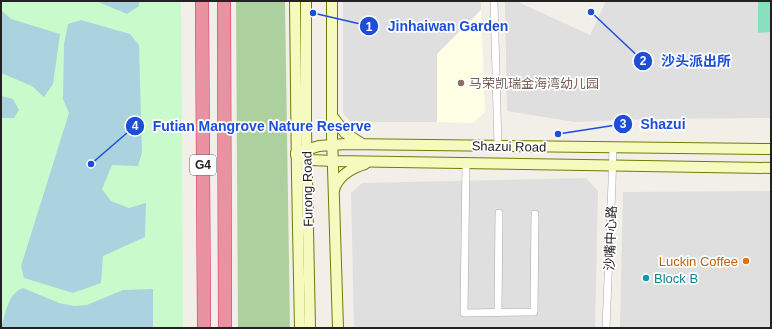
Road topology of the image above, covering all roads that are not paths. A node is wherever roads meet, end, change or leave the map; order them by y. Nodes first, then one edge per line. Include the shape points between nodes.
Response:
1 (202, 1) edge
2 (224, 1) edge
3 (296, 1) edge
4 (306, 1) edge
5 (332, 1) edge
6 (494, 1) edge
7 (332, 114) junction
8 (306, 123) junction
9 (365, 144) junction
10 (329, 145) junction
11 (498, 146) junction
12 (613, 147) junction
13 (771, 149) edge
14 (296, 154) junction
15 (307, 154) junction
16 (333, 161) junction
17 (372, 162) junction
18 (466, 163) junction
19 (612, 166) junction
20 (771, 168) edge
21 (334, 192) junction
22 (499, 213) dead end
23 (535, 214) dead end
24 (498, 312) junction
25 (204, 328) edge
26 (225, 328) edge
27 (300, 328) edge
28 (310, 328) edge
29 (338, 328) edge
30 (606, 328) edge

1 - 25 highway, G4
2 - 26 highway, G4
3 - 14 street, Furong Road
4 - 8 street, Furong Road
5 - 7 street
6 - 11 street
7 - 9 street via 345,133
7 - 10 street
8 - 10 street via 313,138
8 - 15 street, Furong Road
9 - 10 street, Shazui Road
9 - 11 street, Shazui Road
10 - 15 street, Shazui Road
10 - 16 street
11 - 12 street, Shazui Road
12 - 13 street, Shazui Road
12 - 19 street, 沙嘴中心路
14 - 15 street, Shazui Road
14 - 27 street, Furong Road
15 - 16 street, Shazui Road
15 - 28 street, Furong Road
16 - 17 street, Shazui Road
16 - 21 street
17 - 18 street, Shazui Road
17 - 21 street via 358,166 346,174 336,184
18 - 19 street, Shazui Road
18 - 24 street via 464,313
19 - 20 street, Shazui Road
19 - 30 street, 沙嘴中心路
21 - 29 street
22 - 24 street
23 - 24 street via 534,312

